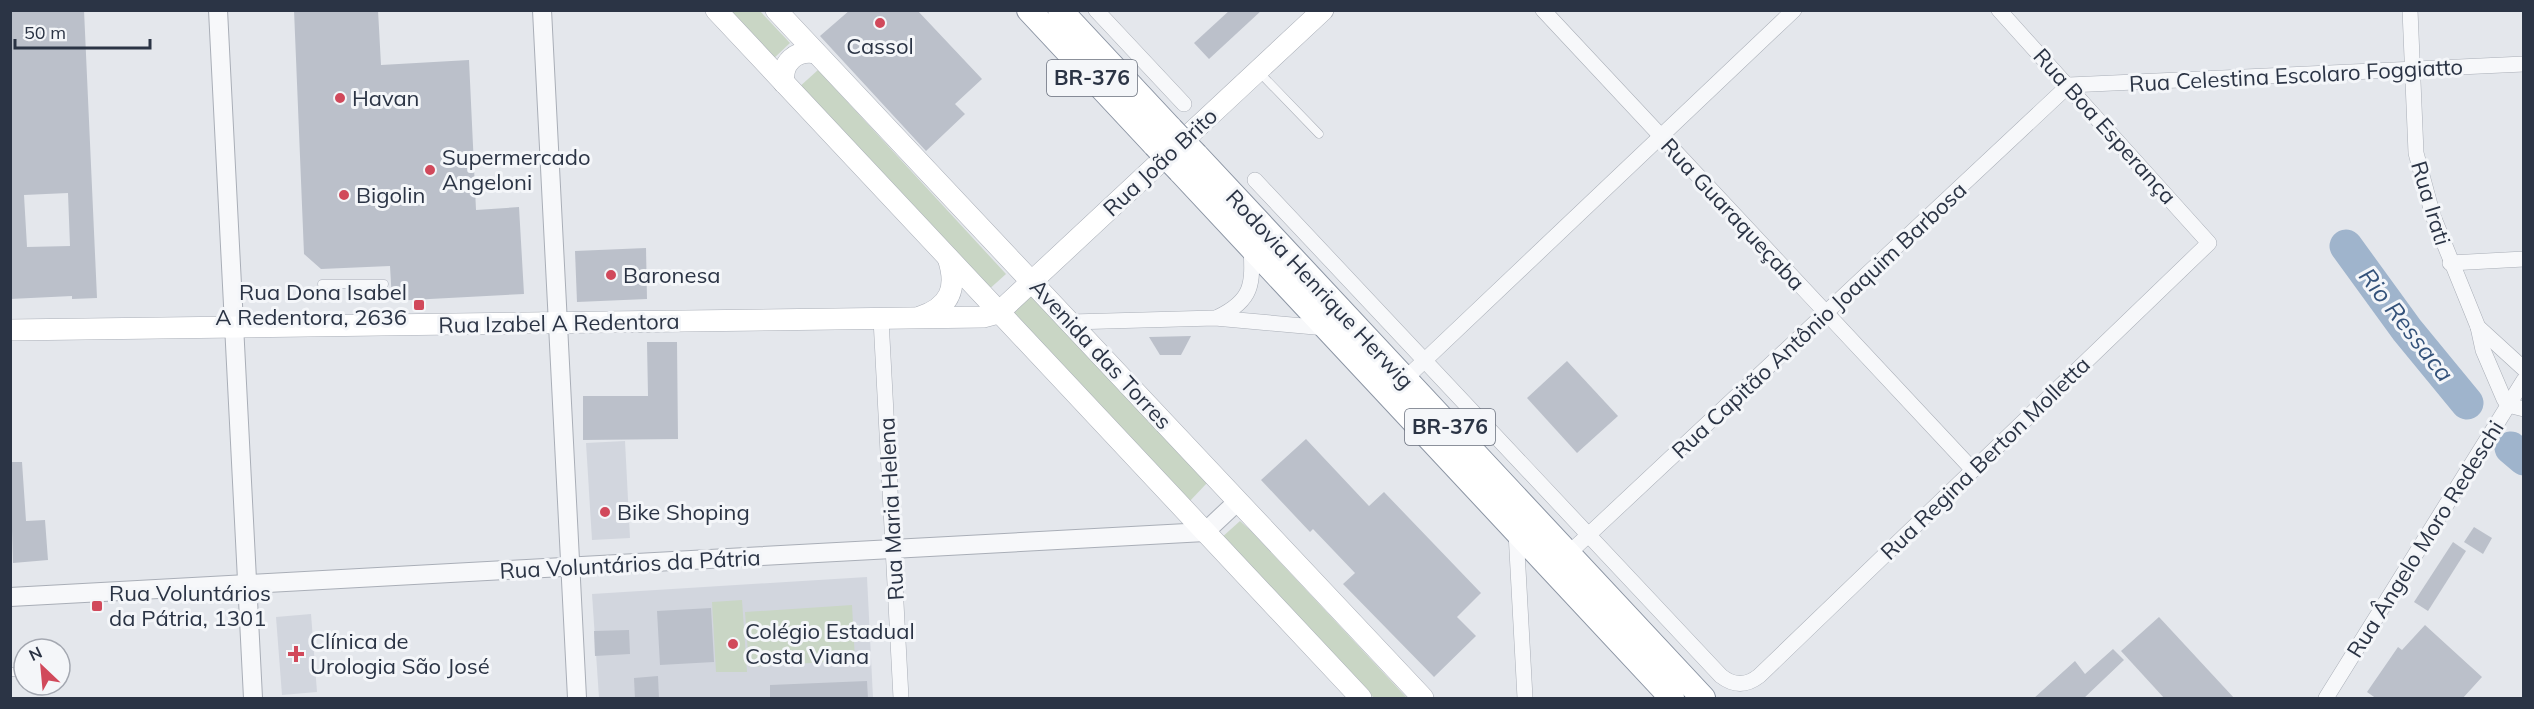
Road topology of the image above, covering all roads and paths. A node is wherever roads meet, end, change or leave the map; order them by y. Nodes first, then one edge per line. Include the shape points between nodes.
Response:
1 (218, 10) edge
2 (542, 10) edge
3 (716, 10) edge
4 (776, 10) edge
5 (1029, 10) edge
6 (1060, 10) edge
7 (1096, 10) edge
8 (1323, 10) edge
9 (1543, 10) edge
10 (1794, 10) edge
11 (1999, 10) edge
12 (2409, 10) edge
13 (816, 53) junction
14 (2523, 64) edge
15 (2412, 69) junction
16 (1257, 71) junction
17 (784, 83) junction
18 (2069, 85) junction
19 (1184, 104) dead end
20 (1319, 134) dead end
21 (1661, 136) junction
22 (1163, 137) junction
23 (1188, 163) junction
24 (1255, 180) dead end
25 (2209, 243) joint
26 (1251, 248) junction
27 (948, 258) junction
28 (2523, 259) edge
29 (2450, 262) junction
30 (1033, 281) junction
31 (322, 284) dead end
32 (384, 285) dead end
33 (998, 313) junction
34 (1826, 313) junction
35 (1215, 318) junction
36 (881, 319) junction
37 (914, 319) junction
38 (1071, 322) junction
39 (558, 323) junction
40 (234, 327) junction
41 (2478, 327) junction
42 (1326, 328) junction
43 (10, 330) edge
44 (1424, 360) junction
45 (2523, 369) edge
46 (1405, 379) junction
47 (2523, 380) edge
48 (2508, 405) junction
49 (2523, 409) edge
50 (1973, 470) junction
51 (1238, 501) junction
52 (1204, 532) junction
53 (1516, 532) junction
54 (1588, 536) junction
55 (893, 549) junction
56 (1569, 554) junction
57 (570, 567) junction
58 (247, 584) junction
59 (10, 597) edge
60 (2326, 698) edge
61 (253, 699) edge
62 (577, 699) edge
63 (901, 699) edge
64 (1361, 699) edge
65 (1423, 699) edge
66 (1525, 699) edge
67 (1672, 699) edge
68 (1703, 699) edge

1 - 40 street
2 - 39 street
3 - 17 main road, Avenida das Torres
4 - 13 main road, Avenida das Torres
5 - 22 highway, Rodovia Henrique Herwig / BR-376
6 - 22 highway, Rodovia Henrique Herwig / BR-376
7 - 19 street
8 - 16 main road, Rua João Brito
9 - 21 street, Rua Guaraqueçaba
10 - 21 street
11 - 18 street, Rua Boa Esperança
12 - 15 street, Rua Irati
13 - 17 main road via 803,52 791,59 784,70
13 - 30 main road, Avenida das Torres
14 - 15 street, Rua Celestina Escolaro Foggiatto
15 - 18 street, Rua Celestina Escolaro Foggiatto
15 - 29 street, Rua Irati via 2416,153
16 - 20 lane
16 - 30 main road, Rua João Brito
17 - 27 main road, Avenida das Torres
18 - 25 street, Rua Boa Esperança
18 - 34 street, Rua Capitão Antônio Joaquim Barbosa
21 - 34 street, Rua Guaraqueçaba
21 - 44 street
22 - 23 highway, Rodovia Henrique Herwig / BR-376, bridge
23 - 26 highway, Rodovia Henrique Herwig / BR-376
23 - 46 highway, Rodovia Henrique Herwig / BR-376
24 - 44 street
25 - 50 street, Rua Regina Berton Molletta
26 - 35 street via 1250,290 1234,309
26 - 42 highway, Rodovia Henrique Herwig / BR-376
27 - 33 main road, Avenida das Torres
27 - 37 main road via 950,294 934,312
28 - 29 street
29 - 41 street, Rua Irati
30 - 33 main road, Rua João Brito
30 - 38 main road, Avenida das Torres
31 - 32 lane
33 - 37 main road, Rua Izabel A Redentora
33 - 52 main road, Avenida das Torres
34 - 50 street, Rua Guaraqueçaba
34 - 54 street, Rua Capitão Antônio Joaquim Barbosa
35 - 38 street
35 - 42 street
36 - 37 main road, Rua Izabel A Redentora
36 - 39 main road, Rua Izabel A Redentora
36 - 55 street, Rua Maria Helena
38 - 51 main road, Avenida das Torres
39 - 40 main road, Rua Izabel A Redentora
39 - 57 street
40 - 43 main road, Rua Izabel A Redentora
40 - 58 street
41 - 45 street, Rua Irati
41 - 48 street via 2483,350
42 - 53 highway, Rodovia Henrique Herwig / BR-376
44 - 46 street
44 - 54 street
46 - 56 highway, Rodovia Henrique Herwig / BR-376
47 - 48 street, Rua Ângelo Moro Redeschi
48 - 49 street
48 - 60 street, Rua Ângelo Moro Redeschi
50 - 54 street, Rua Regina Berton Molletta via 1762,674 1740,684 1721,676
51 - 52 street
51 - 65 main road, Avenida das Torres
52 - 55 street, Rua Voluntários da Pátria
52 - 64 main road, Avenida das Torres
53 - 66 street
53 - 67 highway, Rodovia Henrique Herwig / BR-376
54 - 56 street, Rua Capitão Antônio Joaquim Barbosa
55 - 57 street, Rua Voluntários da Pátria
55 - 63 street, Rua Maria Helena
56 - 68 highway, Rodovia Henrique Herwig / BR-376
57 - 58 street, Rua Voluntários da Pátria
57 - 62 street
58 - 59 street, Rua Voluntários da Pátria
58 - 61 street

